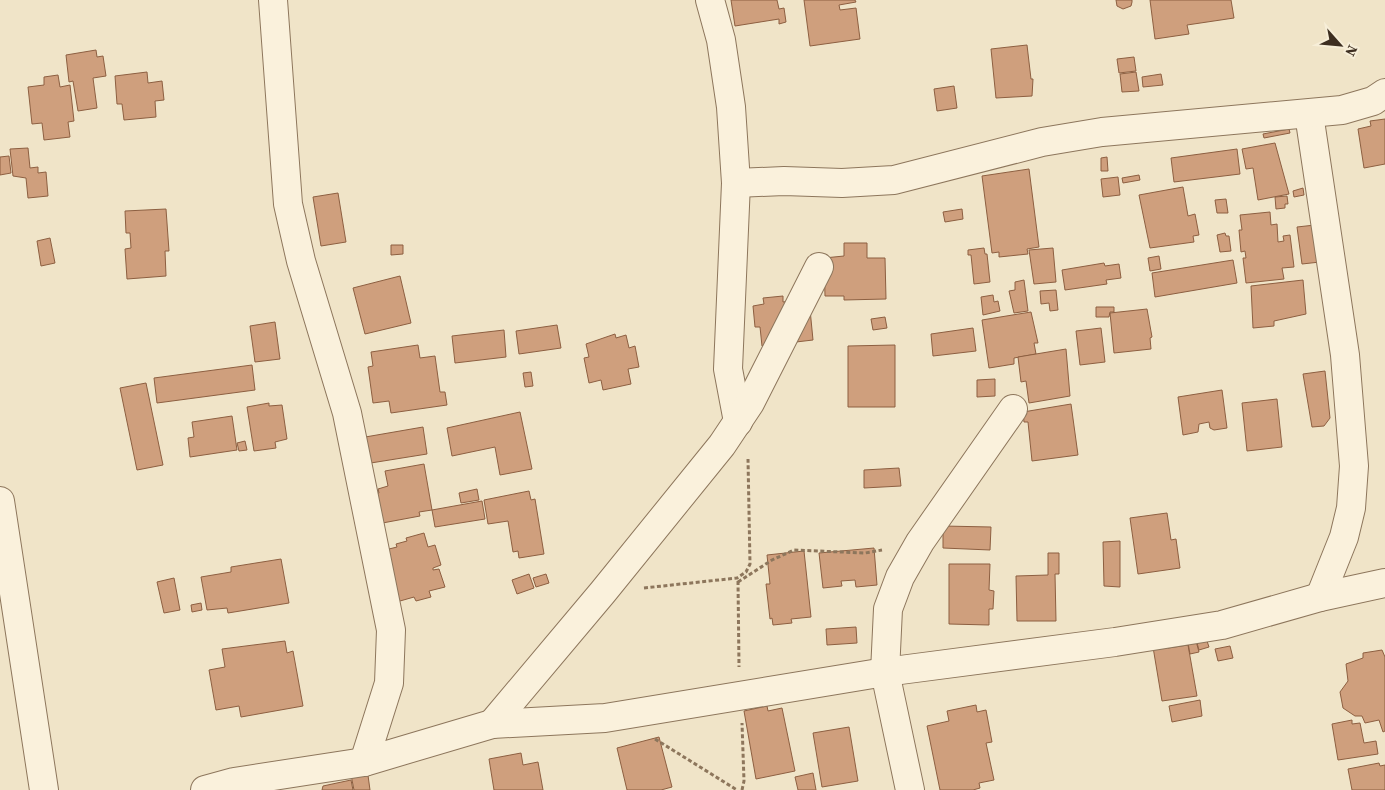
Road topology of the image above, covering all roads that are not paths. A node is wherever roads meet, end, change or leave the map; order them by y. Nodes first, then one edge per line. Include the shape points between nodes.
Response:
1 (274, 0) edge
2 (710, 0) edge
3 (1385, 93) edge
4 (1309, 114) junction
5 (736, 183) junction
6 (819, 267) dead end
7 (1013, 409) dead end
8 (738, 422) junction
9 (0, 501) edge
10 (1385, 583) edge
11 (1320, 597) junction
12 (884, 672) junction
13 (492, 724) junction
14 (364, 762) junction
15 (44, 790) edge
16 (205, 790) edge
17 (910, 790) edge

1 - 14 street via 288,204 301,261 347,413 391,630 390,683
2 - 5 street via 721,40 731,107
3 - 4 street via 1361,106
4 - 5 street via 1102,132 1042,142 894,180
4 - 11 street via 1345,355 1354,466 1351,508 1344,537
5 - 8 street via 728,369
6 - 8 street
7 - 12 street via 920,542 900,577 888,609
8 - 13 street via 603,592
9 - 15 street
10 - 11 street
11 - 12 street via 1222,626
12 - 13 street via 605,718
12 - 17 street
13 - 14 street
14 - 16 street via 234,782

